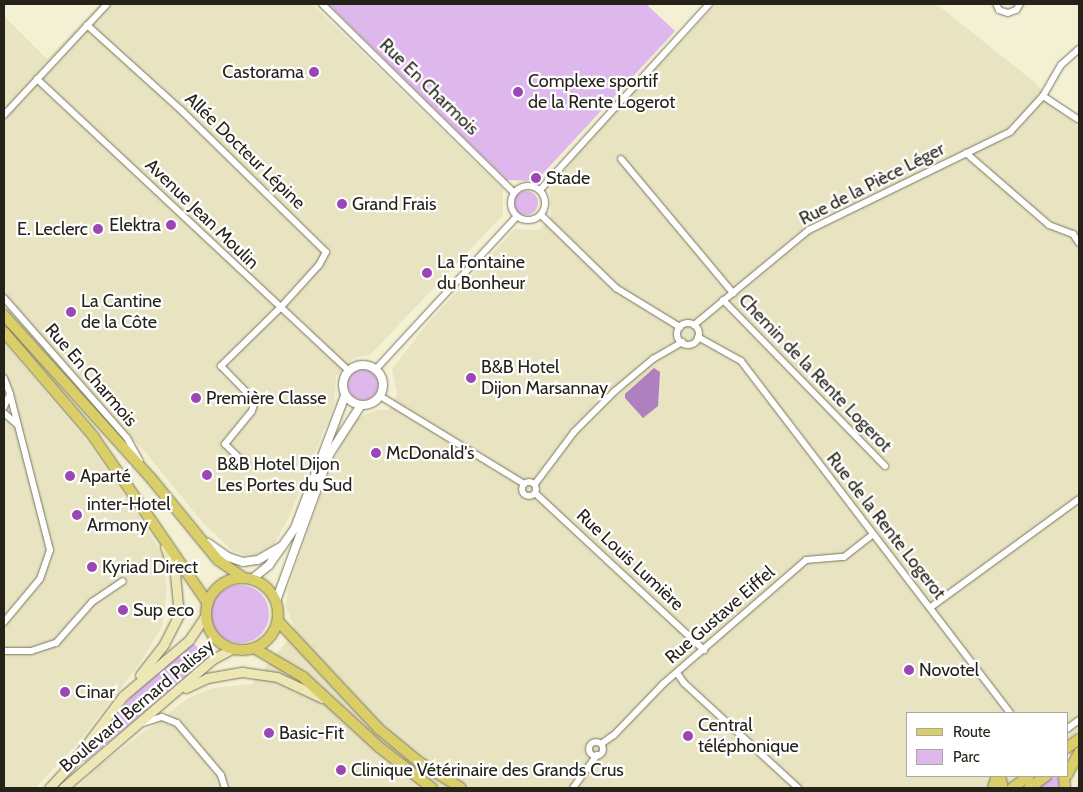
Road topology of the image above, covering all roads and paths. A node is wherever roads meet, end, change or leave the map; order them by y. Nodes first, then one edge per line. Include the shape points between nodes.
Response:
1 (107, 4) edge
2 (322, 4) edge
3 (710, 4) edge
4 (996, 4) edge
5 (1020, 4) edge
6 (87, 25) junction
7 (1079, 48) edge
8 (37, 80) junction
9 (1043, 96) junction
10 (4, 115) edge
11 (1079, 120) edge
12 (966, 153) junction
13 (621, 159) dead end
14 (540, 190) junction
15 (514, 193) junction
16 (541, 215) junction
17 (517, 216) junction
18 (1079, 243) edge
19 (733, 293) junction
20 (4, 298) edge
21 (723, 300) junction
22 (280, 308) junction
23 (4, 316) edge
24 (694, 325) junction
25 (680, 327) junction
26 (4, 332) edge
27 (698, 336) junction
28 (682, 342) junction
29 (376, 369) junction
30 (348, 370) junction
31 (4, 378) edge
32 (10, 394) junction
33 (345, 396) junction
34 (380, 396) junction
35 (360, 405) junction
36 (4, 407) edge
37 (4, 413) edge
38 (19, 426) junction
39 (246, 465) dead end
40 (884, 466) dead end
41 (150, 477) junction
42 (524, 484) junction
43 (534, 484) junction
44 (536, 493) junction
45 (1079, 499) edge
46 (151, 520) junction
47 (196, 533) junction
48 (873, 534) junction
49 (288, 542) junction
50 (247, 578) junction
51 (123, 581) dead end
52 (276, 601) junction
53 (207, 602) junction
54 (931, 607) junction
55 (205, 616) junction
56 (278, 621) junction
57 (4, 622) edge
58 (254, 648) junction
59 (232, 649) junction
60 (704, 650) junction
61 (4, 651) edge
62 (677, 673) junction
63 (174, 693) junction
64 (123, 696) junction
65 (335, 706) junction
66 (1008, 712) edge
67 (1079, 720) edge
68 (132, 727) junction
69 (1068, 728) edge
70 (1079, 739) edge
71 (601, 744) junction
72 (1068, 747) edge
73 (1079, 751) edge
74 (597, 755) junction
75 (1068, 759) edge
76 (1068, 773) edge
77 (1028, 777) edge
78 (1045, 777) edge
79 (49, 788) edge
80 (64, 788) edge
81 (225, 788) edge
82 (432, 788) edge
83 (461, 788) edge
84 (572, 788) edge
85 (797, 788) edge
86 (1012, 788) edge
87 (1029, 788) edge

1 - 6 street
2 - 15 street, Rue En Charmois
3 - 14 street
4 - 5 street via 999,10 1008,13
6 - 8 street
6 - 22 street, Allée Docteur Lépine via 179,108 326,252 319,265
7 - 9 street, Rue de la Pièce Léger via 1061,65
8 - 10 street
8 - 22 street, Avenue Jean Moulin
9 - 11 street
9 - 12 street, Rue de la Pièce Léger via 1010,132
12 - 18 street via 1049,226 1073,234
12 - 19 street, Rue de la Pièce Léger via 810,230
13 - 19 street
14 - 15 street via 526,186
14 - 16 street via 546,200
15 - 17 street via 511,203
16 - 17 street via 531,220
16 - 25 street via 616,288
17 - 29 street
19 - 21 street, Rue de la Pièce Léger
20 - 41 street, Rue En Charmois via 127,438
21 - 24 street, Rue de la Pièce Léger
21 - 40 street, Chemin de la Rente Logerot
22 - 30 street, Avenue Jean Moulin
22 - 39 street via 221,366 255,401 252,411 225,444
23 - 41 main road
24 - 25 street via 688,323
24 - 27 street
25 - 28 street via 678,337
26 - 46 main road via 85,425
27 - 28 street via 692,344
27 - 48 street, Rue de la Rente Logerot via 741,361
28 - 43 street via 653,359 616,391 574,432
29 - 30 street via 366,364
29 - 34 street via 384,387
30 - 33 street via 343,378
31 - 32 street
32 - 36 street
32 - 38 street
33 - 35 street
33 - 49 street
34 - 35 street via 372,404
34 - 42 street
35 - 52 street via 330,453
37 - 38 street
38 - 57 street via 50,550 40,580
41 - 47 main road
42 - 43 street
42 - 44 street, Rue Louis Lumière via 522,488 526,495
43 - 44 street
44 - 60 street, Rue Louis Lumière
45 - 54 street
46 - 53 main road
46 - 64 main road via 170,558 180,609 164,644
47 - 49 street via 235,560 251,562 266,557
47 - 50 main road via 226,568
48 - 54 street, Rue de la Rente Logerot
48 - 60 street, Rue Gustave Eiffel via 844,558 806,560
49 - 50 street via 266,569
50 - 52 main road via 270,591
50 - 53 main road via 224,582
51 - 61 street via 92,602 56,643 31,650
52 - 56 main road
53 - 55 main road
54 - 66 street, Rue de la Rente Logerot
55 - 59 main road via 213,637
55 - 64 main road, Boulevard Bernard Palissy via 189,640
56 - 58 main road via 270,638
56 - 83 main road via 379,729 419,762
58 - 59 main road
58 - 65 main road via 304,677
59 - 63 main road, Boulevard Bernard Palissy via 213,659
60 - 62 street, Rue Gustave Eiffel
62 - 71 street, Rue Gustave Eiffel via 605,744
62 - 85 street
63 - 65 main road via 208,678 249,672 294,683
63 - 68 main road, Boulevard Bernard Palissy
64 - 79 main road, Boulevard Bernard Palissy via 74,761
65 - 82 main road via 390,757
67 - 69 street
68 - 80 main road, Boulevard Bernard Palissy
68 - 81 street via 157,718 172,720 221,775
70 - 72 main road
71 - 74 street via 602,752
71 - 74 street via 595,742 590,746 590,752
73 - 75 main road
73 - 76 main road
74 - 84 street
77 - 86 main road
78 - 87 main road

